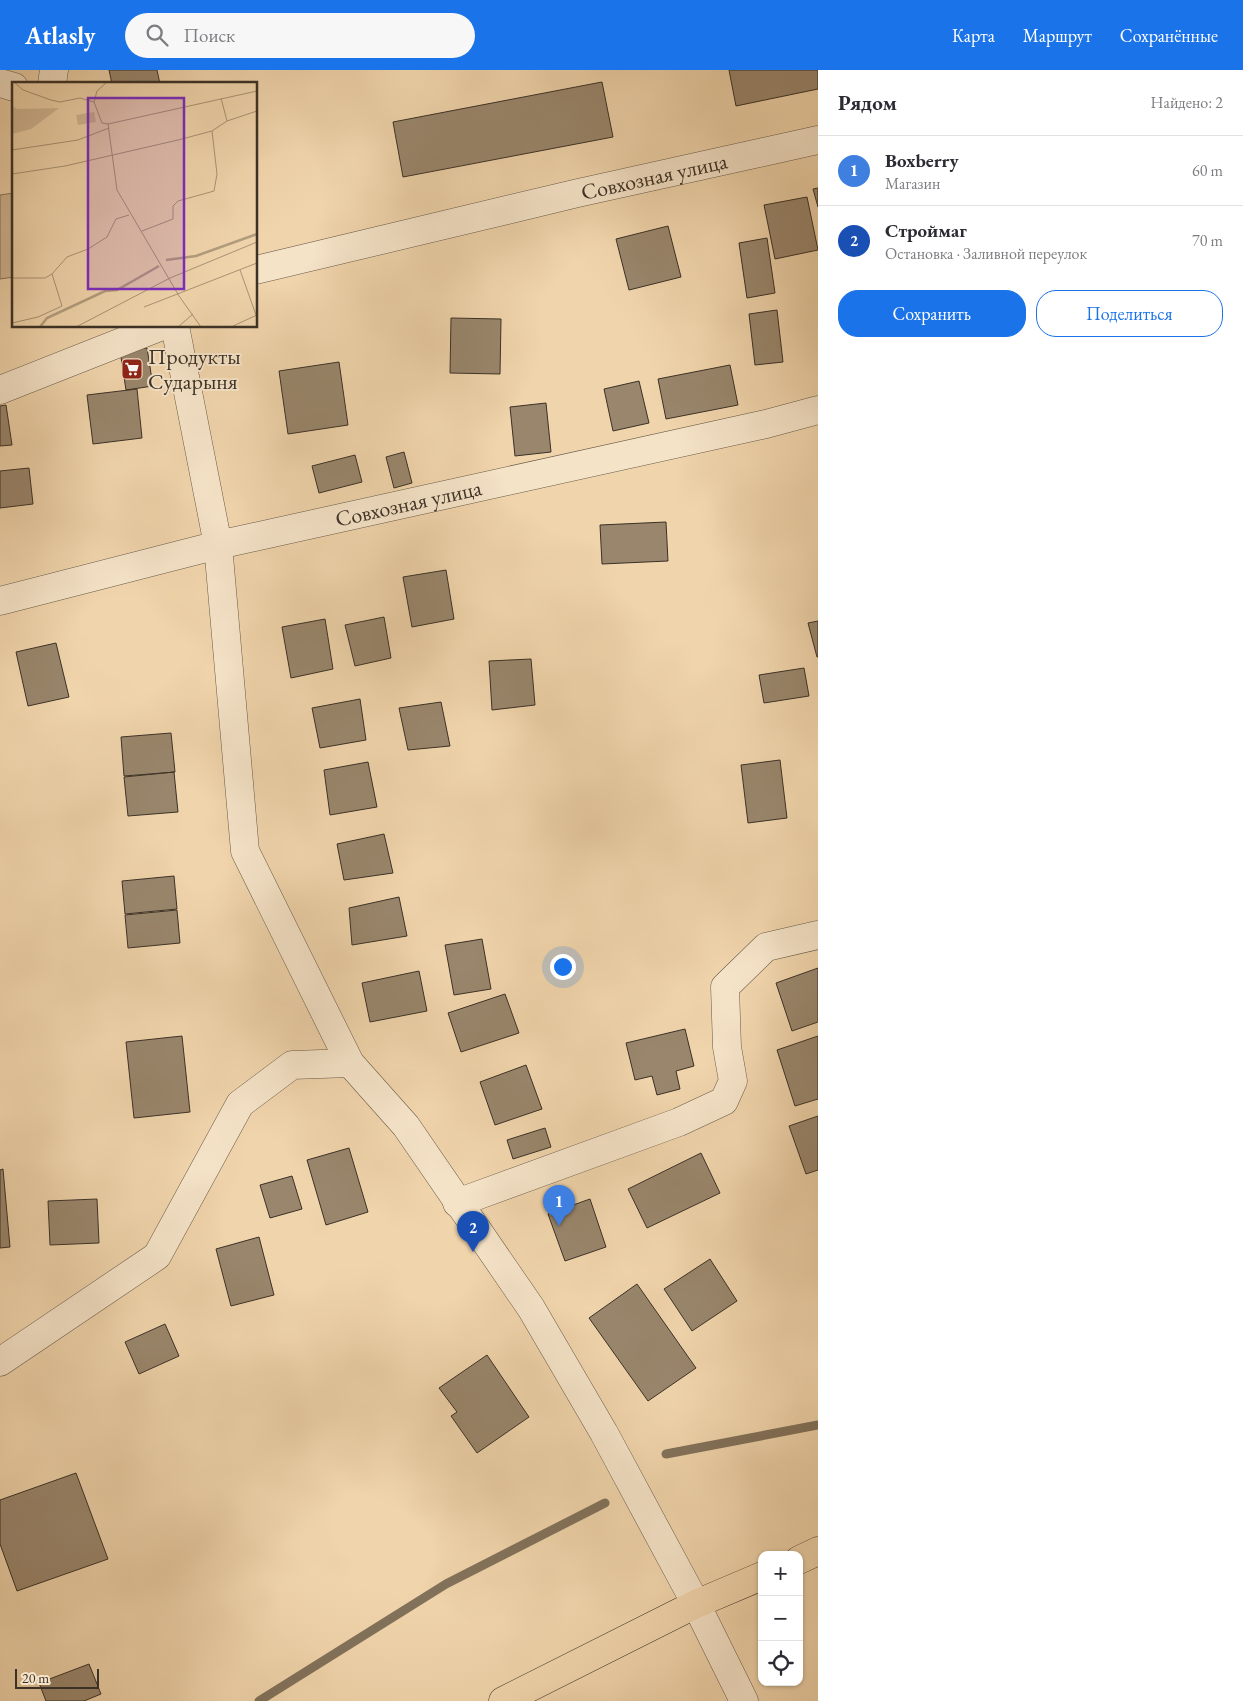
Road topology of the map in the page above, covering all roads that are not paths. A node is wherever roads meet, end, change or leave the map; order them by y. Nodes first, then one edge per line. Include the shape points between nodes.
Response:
1 (818, 140) edge
2 (258, 270) edge
3 (157, 328) edge
4 (176, 328) edge
5 (0, 390) edge
6 (818, 410) edge
7 (218, 545) junction
8 (0, 601) edge
9 (818, 935) edge
10 (350, 1062) junction
11 (457, 1203) junction
12 (0, 1362) edge
13 (818, 1551) edge
14 (803, 1558) edge
15 (758, 1578) edge
16 (696, 1604) junction
17 (503, 1701) edge
18 (744, 1701) edge

1 - 2 street, Совхозная улица
3 - 5 street
4 - 7 street
6 - 7 street, Совхозная улица
7 - 8 street, Совхозная улица
7 - 10 street via 245,851
9 - 11 street via 766,947 725,986 727,1047 733,1081 724,1101 679,1122
10 - 11 street via 406,1126
10 - 12 street via 292,1065 240,1104 157,1256
11 - 16 street via 531,1308 604,1433
13 - 14 highway
15 - 16 highway
16 - 17 highway
16 - 18 street

